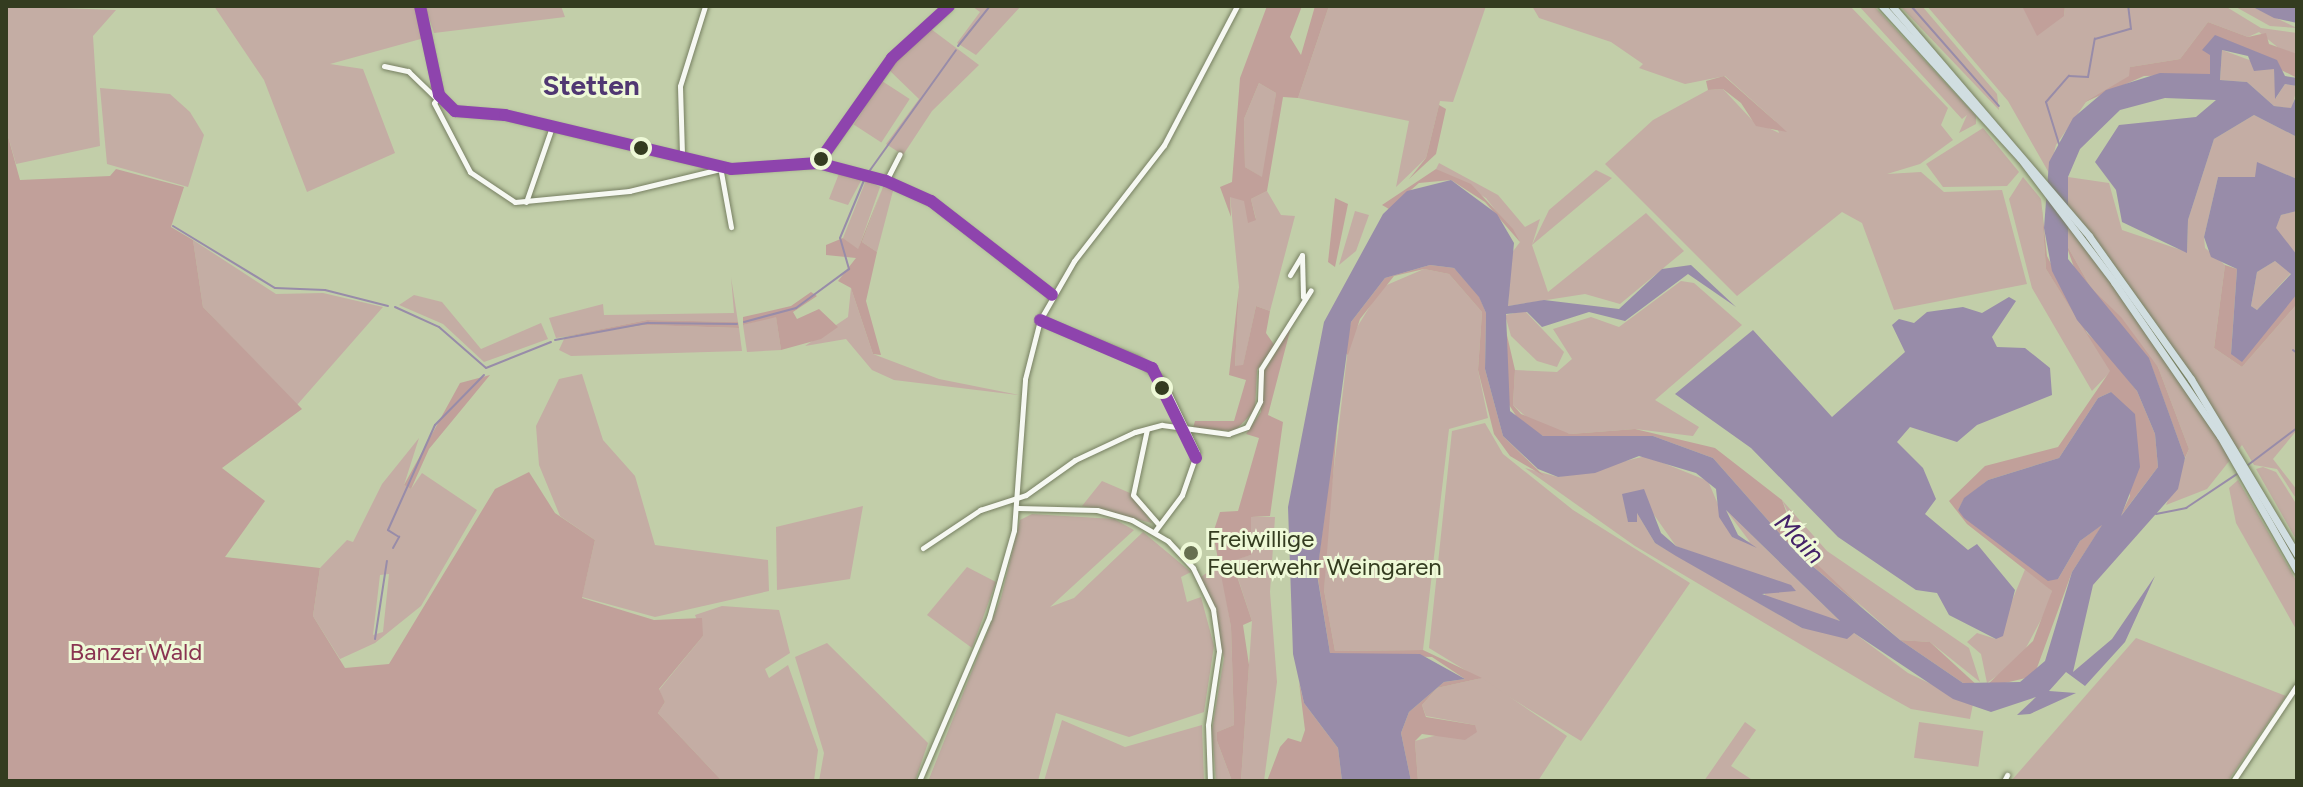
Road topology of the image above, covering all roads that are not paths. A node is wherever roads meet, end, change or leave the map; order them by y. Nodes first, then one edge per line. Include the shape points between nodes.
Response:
1 (420, 6) edge
2 (705, 6) edge
3 (949, 6) edge
4 (1237, 6) edge
5 (1882, 6) edge
6 (1892, 6) edge
7 (384, 66) dead end
8 (437, 96) junction
9 (1987, 114) junction
10 (551, 130) junction
11 (682, 154) junction
12 (900, 154) dead end
13 (818, 163) junction
14 (723, 170) junction
15 (886, 181) junction
16 (526, 202) junction
17 (731, 227) dead end
18 (1290, 275) dead end
19 (1311, 290) dead end
20 (1052, 295) junction
21 (1303, 297) junction
22 (1040, 320) junction
23 (1147, 429) junction
24 (1187, 430) junction
25 (2254, 487) junction
26 (1020, 495) junction
27 (1018, 508) junction
28 (1158, 524) junction
29 (1155, 531) junction
30 (923, 548) dead end
31 (2297, 555) edge
32 (2297, 571) edge
33 (2297, 685) edge
34 (919, 781) edge
35 (1210, 781) edge
36 (2233, 781) edge

1 - 8 street
2 - 11 street via 680,86
3 - 13 street via 883,69
4 - 20 street via 1164,145
5 - 9 highway
6 - 9 highway
7 - 8 street via 408,71
8 - 10 street via 455,111 505,115
8 - 16 street via 470,172 494,194
9 - 25 highway via 2146,314
10 - 11 street
10 - 16 street
11 - 14 street
12 - 15 street
13 - 14 street
13 - 15 street
14 - 16 street
14 - 17 street
15 - 20 street via 900,185
18 - 21 street via 1302,255
19 - 21 street
20 - 22 street
21 - 24 street via 1261,369 1252,423 1228,434
22 - 24 street via 1157,373
22 - 26 street via 1022,403
23 - 24 street
23 - 26 street via 1085,455
23 - 28 street via 1133,495
24 - 28 street via 1196,446 1194,466
25 - 31 highway
25 - 32 highway
26 - 27 street
26 - 30 street via 980,510
27 - 29 street via 1097,510
27 - 34 street via 989,618
28 - 29 street
29 - 35 street via 1187,560 1208,598 1219,651 1208,725
33 - 36 street

